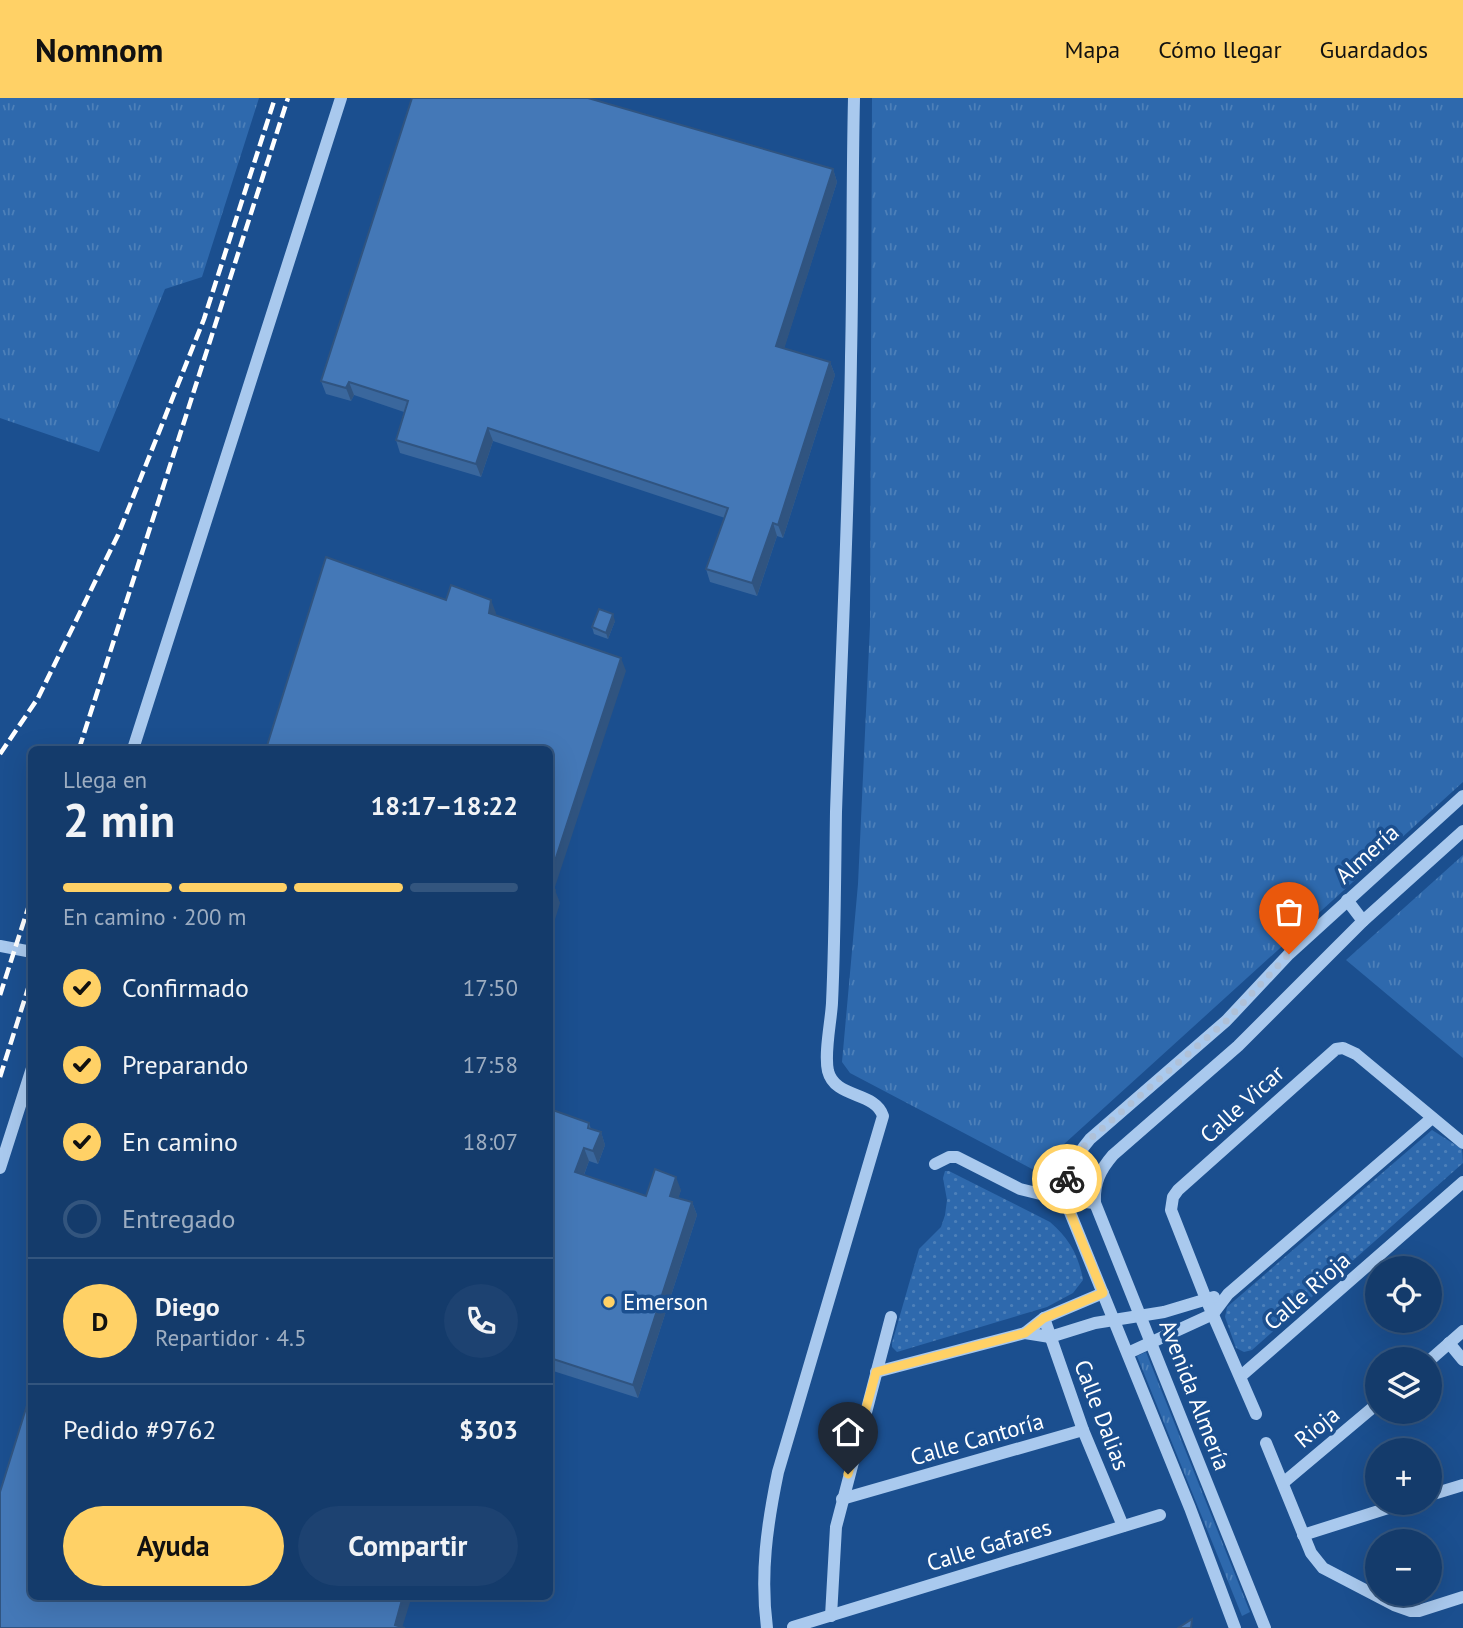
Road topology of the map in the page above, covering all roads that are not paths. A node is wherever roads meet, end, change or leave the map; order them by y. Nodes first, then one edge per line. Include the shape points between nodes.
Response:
1 (341, 98) edge
2 (854, 98) edge
3 (134, 746) edge
4 (1463, 796) edge
5 (1463, 831) edge
6 (1347, 900) junction
7 (1363, 921) junction
8 (0, 946) edge
9 (28, 951) edge
10 (28, 1080) edge
11 (1432, 1118) junction
12 (1463, 1143) edge
13 (935, 1164) dead end
14 (0, 1168) edge
15 (1098, 1176) joint
16 (1066, 1182) joint
17 (1463, 1182) edge
18 (1065, 1200) junction
19 (1095, 1203) junction
20 (1103, 1293) junction
21 (1228, 1294) junction
22 (1206, 1298) junction
23 (1213, 1314) junction
24 (1141, 1316) junction
25 (891, 1317) dead end
26 (1044, 1318) junction
27 (1114, 1320) junction
28 (1463, 1331) edge
29 (1025, 1333) junction
30 (1050, 1336) junction
31 (1151, 1343) junction
32 (1449, 1343) junction
33 (1442, 1349) edge
34 (1128, 1353) junction
35 (1463, 1360) edge
36 (876, 1372) junction
37 (1241, 1376) junction
38 (1256, 1414) dead end
39 (1365, 1414) edge
40 (1083, 1430) junction
41 (1266, 1443) dead end
42 (1283, 1483) junction
43 (1463, 1485) edge
44 (1442, 1491) edge
45 (842, 1500) junction
46 (1160, 1515) dead end
47 (1366, 1515) edge
48 (1124, 1526) junction
49 (1303, 1535) junction
50 (1463, 1597) edge
51 (831, 1616) junction
52 (793, 1627) edge
53 (767, 1628) edge
54 (1235, 1628) edge
55 (1265, 1628) edge

1 - 3 street
2 - 53 street via 845,580 827,1064 832,1081 872,1102 883,1116 778,1472 763,1565
4 - 6 street, Almería
5 - 7 street, Almería
6 - 7 street
6 - 16 street, Almería via 1226,1021 1090,1139
7 - 15 street, Almería via 1238,1046 1114,1155
8 - 9 street
10 - 14 street
11 - 12 street
11 - 21 street
11 - 22 street, Calle Vicar via 1356,1054 1343,1048 1329,1053 1173,1197 1171,1210
13 - 18 street via 957,1157 1020,1189
15 - 19 street, Avenida Almería
16 - 18 street, Avenida Almería
17 - 37 street, Calle Rioja
18 - 19 street
18 - 20 street, Avenida Almería
19 - 24 street, Avenida Almería
20 - 26 street
20 - 27 street, Avenida Almería
21 - 22 street
21 - 23 street
22 - 23 street
22 - 24 street
23 - 31 street
23 - 37 street
24 - 27 street
24 - 31 street, Avenida Almería
25 - 36 street
26 - 29 street
26 - 30 street, Calle Dalias
27 - 30 street
27 - 34 street, Avenida Almería
28 - 32 street
29 - 30 street
29 - 36 street
30 - 40 street, Calle Dalias
31 - 34 street
31 - 55 street, Avenida Almería
32 - 33 street
32 - 35 street
34 - 54 street, Avenida Almería
36 - 45 street
37 - 38 street
39 - 42 street, Rioja
40 - 45 street, Calle Cantoría
40 - 48 street, Calle Dalias
41 - 42 street
42 - 49 street
43 - 44 street
45 - 51 street
46 - 48 street, Calle Gafares
47 - 49 street
48 - 51 street, Calle Gafares
49 - 50 street via 1323,1568 1402,1608 1419,1611
51 - 52 street, Calle Gafares

